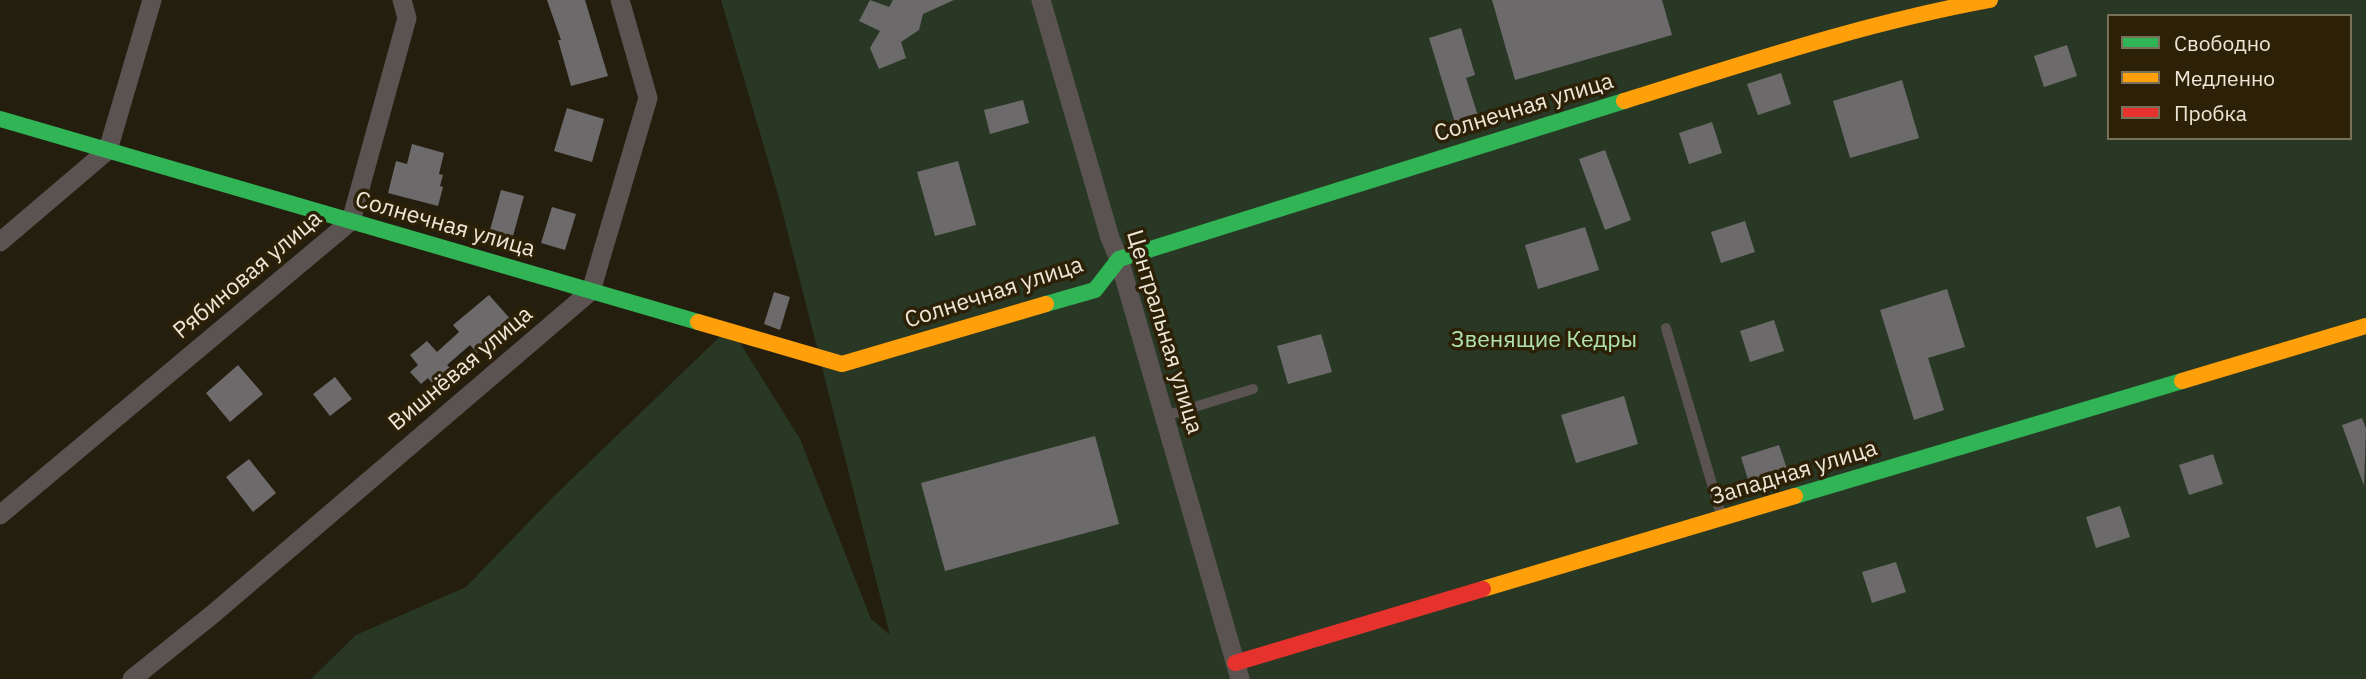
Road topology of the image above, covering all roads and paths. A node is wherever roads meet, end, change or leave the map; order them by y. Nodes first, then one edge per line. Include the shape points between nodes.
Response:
1 (152, 0) edge
2 (402, 0) edge
3 (620, 0) edge
4 (1041, 0) edge
5 (1990, 0) edge
6 (0, 119) edge
7 (108, 150) junction
8 (351, 221) junction
9 (0, 242) edge
10 (1118, 259) junction
11 (591, 291) junction
12 (2366, 326) edge
13 (1666, 328) dead end
14 (1253, 389) dead end
15 (1165, 416) junction
16 (0, 514) edge
17 (1723, 518) junction
18 (1238, 671) edge
19 (132, 679) edge

1 - 7 street
2 - 8 street, Рябиновая улица via 407,18
3 - 11 street via 648,98
4 - 10 street, Центральная улица
5 - 10 street, Солнечная улица via 1848,31
6 - 7 street, Солнечная улица
7 - 8 street, Солнечная улица
7 - 9 street
8 - 11 street, Солнечная улица
8 - 16 street, Рябиновая улица
10 - 11 street, Солнечная улица via 1095,290 842,364
10 - 15 street, Центральная улица
11 - 19 street, Вишнёвая улица
12 - 17 street, Западная улица
13 - 17 lane
14 - 15 lane
15 - 18 street, Центральная улица
17 - 18 street, Западная улица

